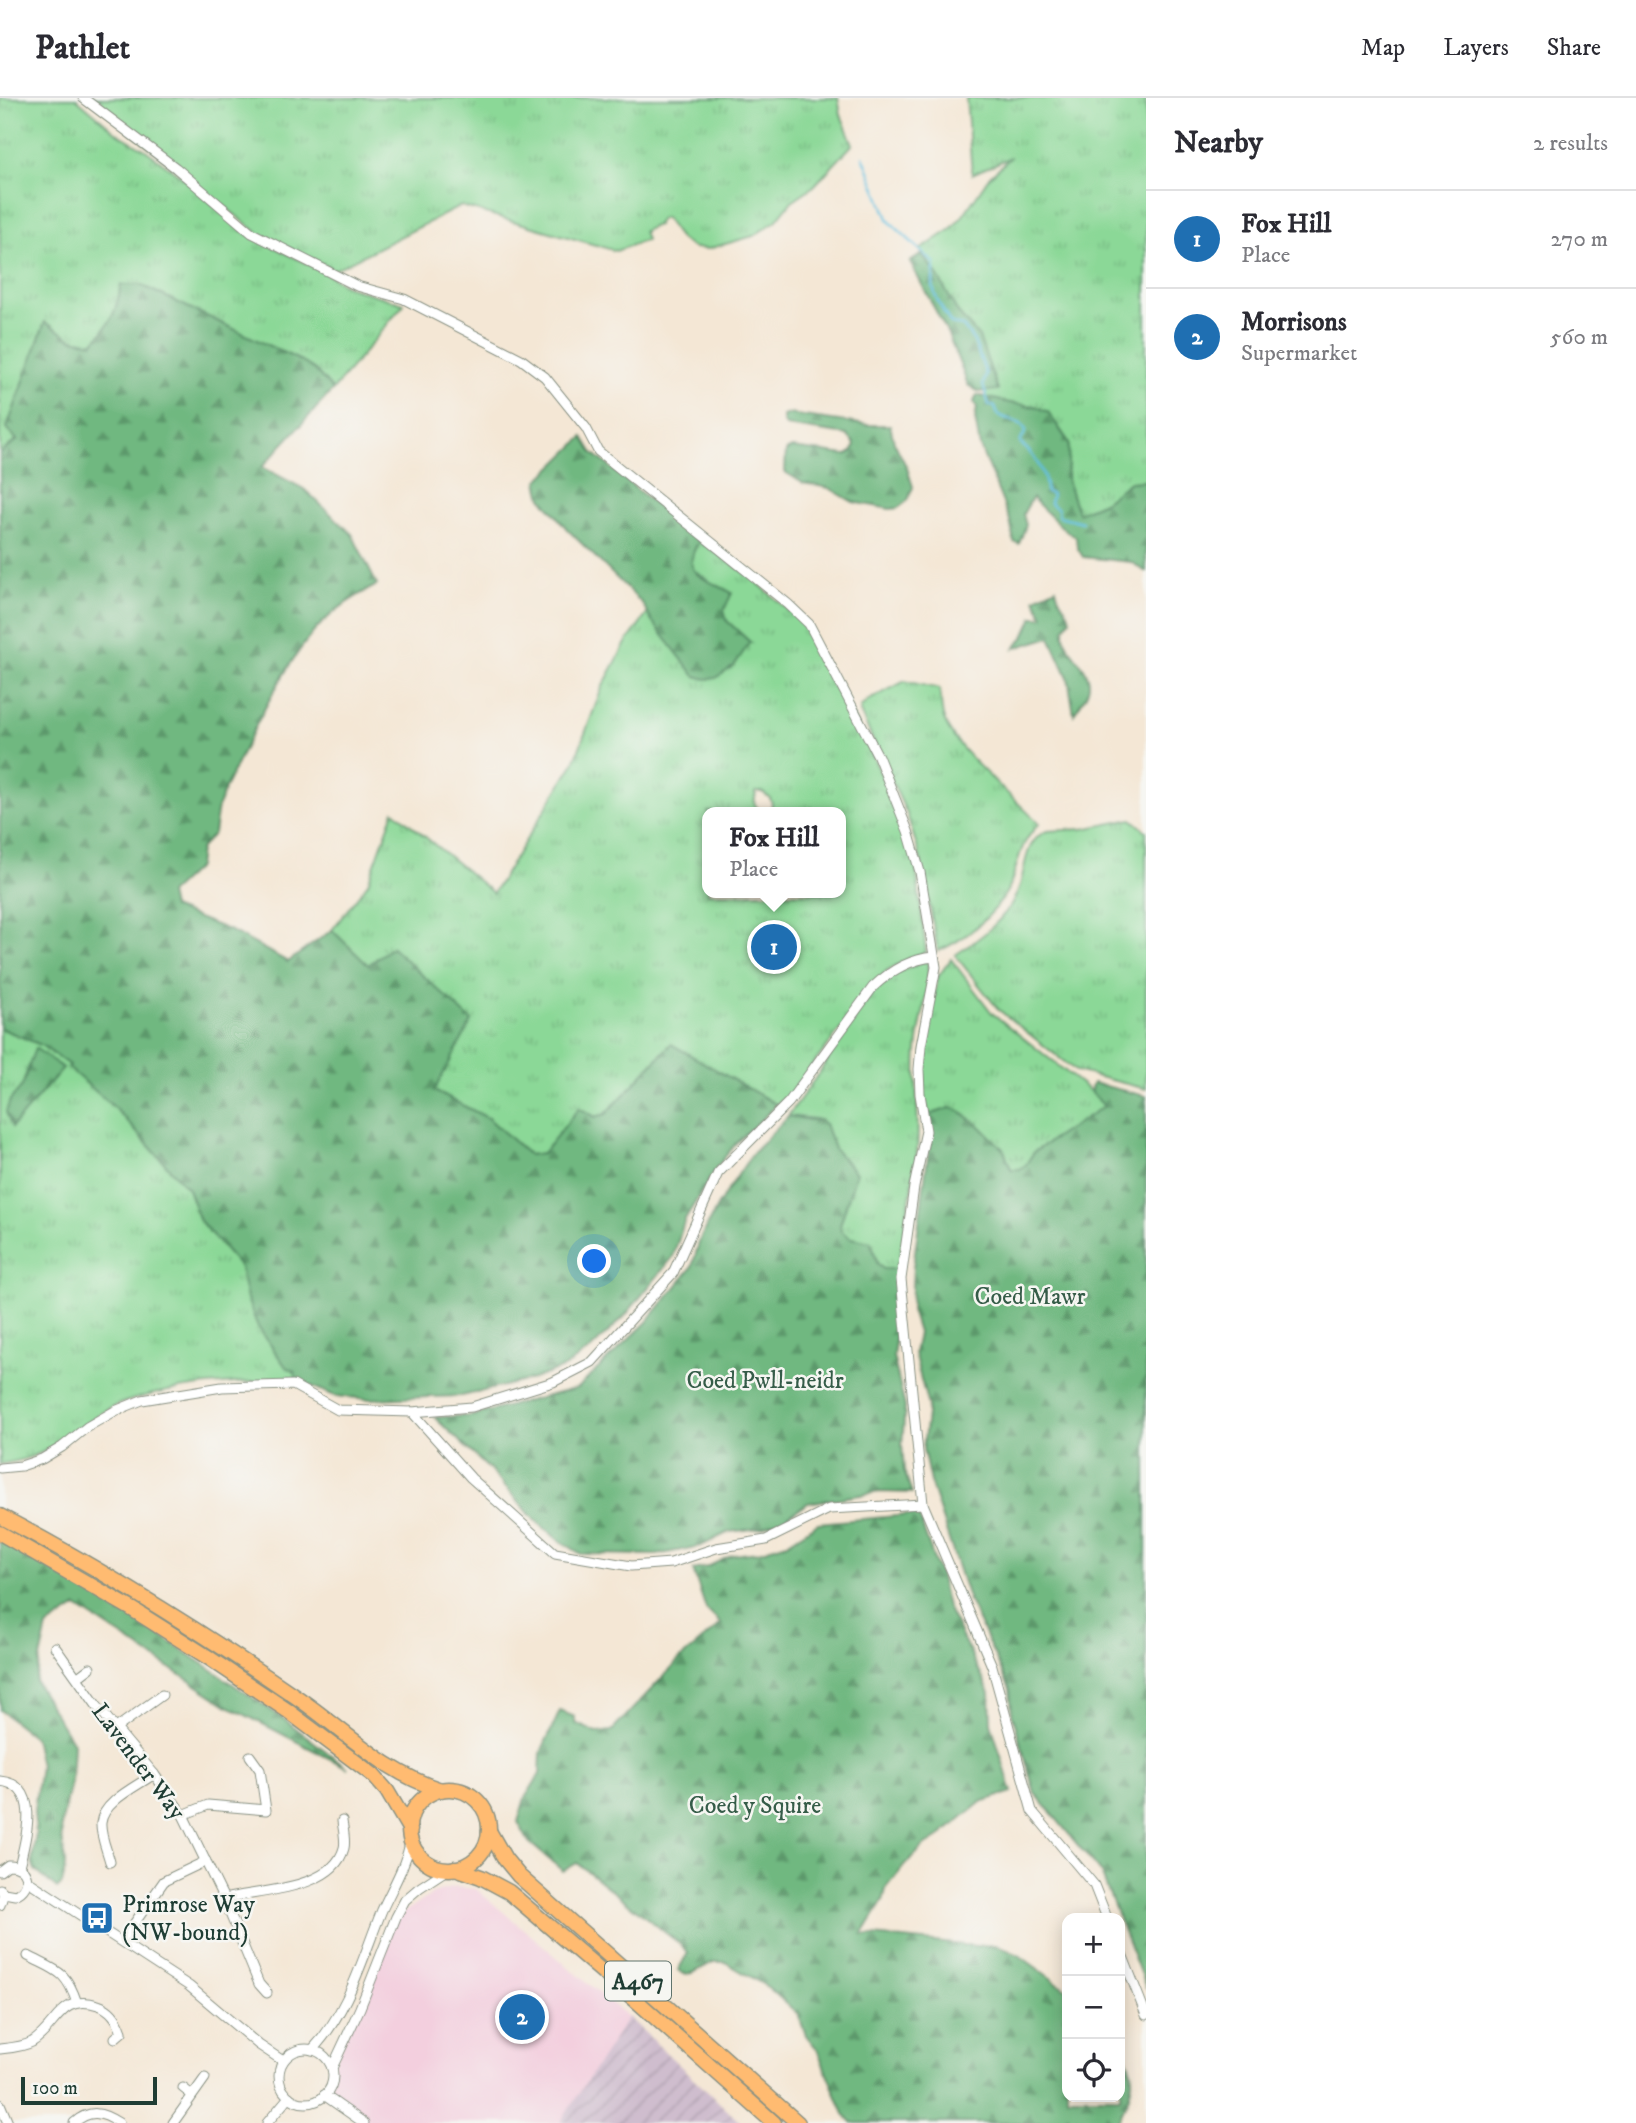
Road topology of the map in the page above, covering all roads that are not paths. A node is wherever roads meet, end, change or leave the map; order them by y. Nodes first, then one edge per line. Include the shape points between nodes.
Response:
1 (83, 98) edge
2 (934, 957) junction
3 (412, 1412) junction
4 (0, 1468) edge
5 (923, 1504) junction
6 (0, 1516) edge
7 (0, 1534) edge
8 (55, 1647) dead end
9 (90, 1668) dead end
10 (78, 1677) junction
11 (162, 1695) dead end
12 (115, 1730) junction
13 (250, 1756) dead end
14 (154, 1774) junction
15 (0, 1781) edge
16 (441, 1790) junction
17 (183, 1815) junction
18 (342, 1821) dead end
19 (489, 1831) junction
20 (410, 1835) junction
21 (206, 1860) junction
22 (110, 1862) dead end
23 (19, 1866) junction
24 (452, 1869) junction
25 (0, 1871) edge
26 (28, 1881) junction
27 (2, 1891) edge
28 (225, 1899) junction
29 (0, 1905) edge
30 (1106, 1913) edge
31 (122, 1941) junction
32 (27, 1956) dead end
33 (1125, 1962) edge
34 (267, 1993) dead end
35 (77, 2003) junction
36 (1146, 2015) edge
37 (115, 2038) dead end
38 (0, 2049) edge
39 (312, 2050) junction
40 (284, 2061) junction
41 (331, 2068) junction
42 (205, 2078) dead end
43 (183, 2088) dead end
44 (192, 2095) junction
45 (324, 2095) junction
46 (289, 2097) junction
47 (0, 2104) edge
48 (8, 2123) edge
49 (74, 2123) edge
50 (119, 2123) edge
51 (173, 2123) edge
52 (267, 2123) edge
53 (364, 2123) edge
54 (774, 2123) edge
55 (798, 2123) edge

1 - 2 street via 252,233 357,286 404,299 521,359 545,377 586,428 597,451 809,624 878,756 908,831
2 - 3 street via 908,963 873,988 789,1102 718,1173 673,1273 592,1362 553,1382 472,1407
2 - 5 street via 919,1069 926,1131 901,1279
3 - 4 street via 338,1410 293,1385 222,1387 142,1401 87,1427 42,1459
3 - 5 street via 471,1478 555,1553 631,1566 671,1563 716,1548 766,1540 829,1509
5 - 30 street via 992,1666 1032,1811 1094,1885
6 - 16 main road via 87,1563 237,1657 395,1771
7 - 20 main road via 143,1616 288,1712 373,1775 387,1791
8 - 10 street, Lavender Way
9 - 10 street
10 - 12 street, Lavender Way
11 - 12 street
12 - 14 street, Lavender Way
13 - 17 street via 260,1770 266,1810 208,1805
14 - 17 street, Lavender Way
14 - 22 street via 103,1814 101,1831
15 - 23 street via 18,1787 25,1796 27,1834
16 - 19 main road via 475,1799 488,1819
16 - 20 main road via 416,1808
17 - 21 street, Lavender Way
18 - 28 street via 345,1847 337,1863 322,1876 309,1883
19 - 24 main road via 479,1856
19 - 55 main road, A467 via 519,1876
20 - 24 main road via 426,1861
20 - 39 street via 400,1876 342,2008
21 - 28 street, Lavender Way
21 - 31 street via 163,1881
23 - 25 street via 8,1865
23 - 26 street
24 - 41 street via 405,1900
24 - 54 main road, A467 via 509,1892
26 - 27 street via 15,1895
26 - 31 street
27 - 29 street
28 - 34 street, Lavender Way via 259,1984
31 - 40 street via 189,1986
32 - 35 street via 63,1974
33 - 36 street
35 - 37 street via 104,2007 119,2021 122,2032
35 - 38 street via 64,2008 29,2044
39 - 40 street via 295,2052
39 - 41 street via 323,2055
40 - 46 street via 279,2079
41 - 45 street via 330,2088
42 - 44 street
43 - 44 street
44 - 51 street
45 - 46 street via 306,2103
45 - 53 street
46 - 52 street
47 - 48 street
49 - 50 street via 92,2112

